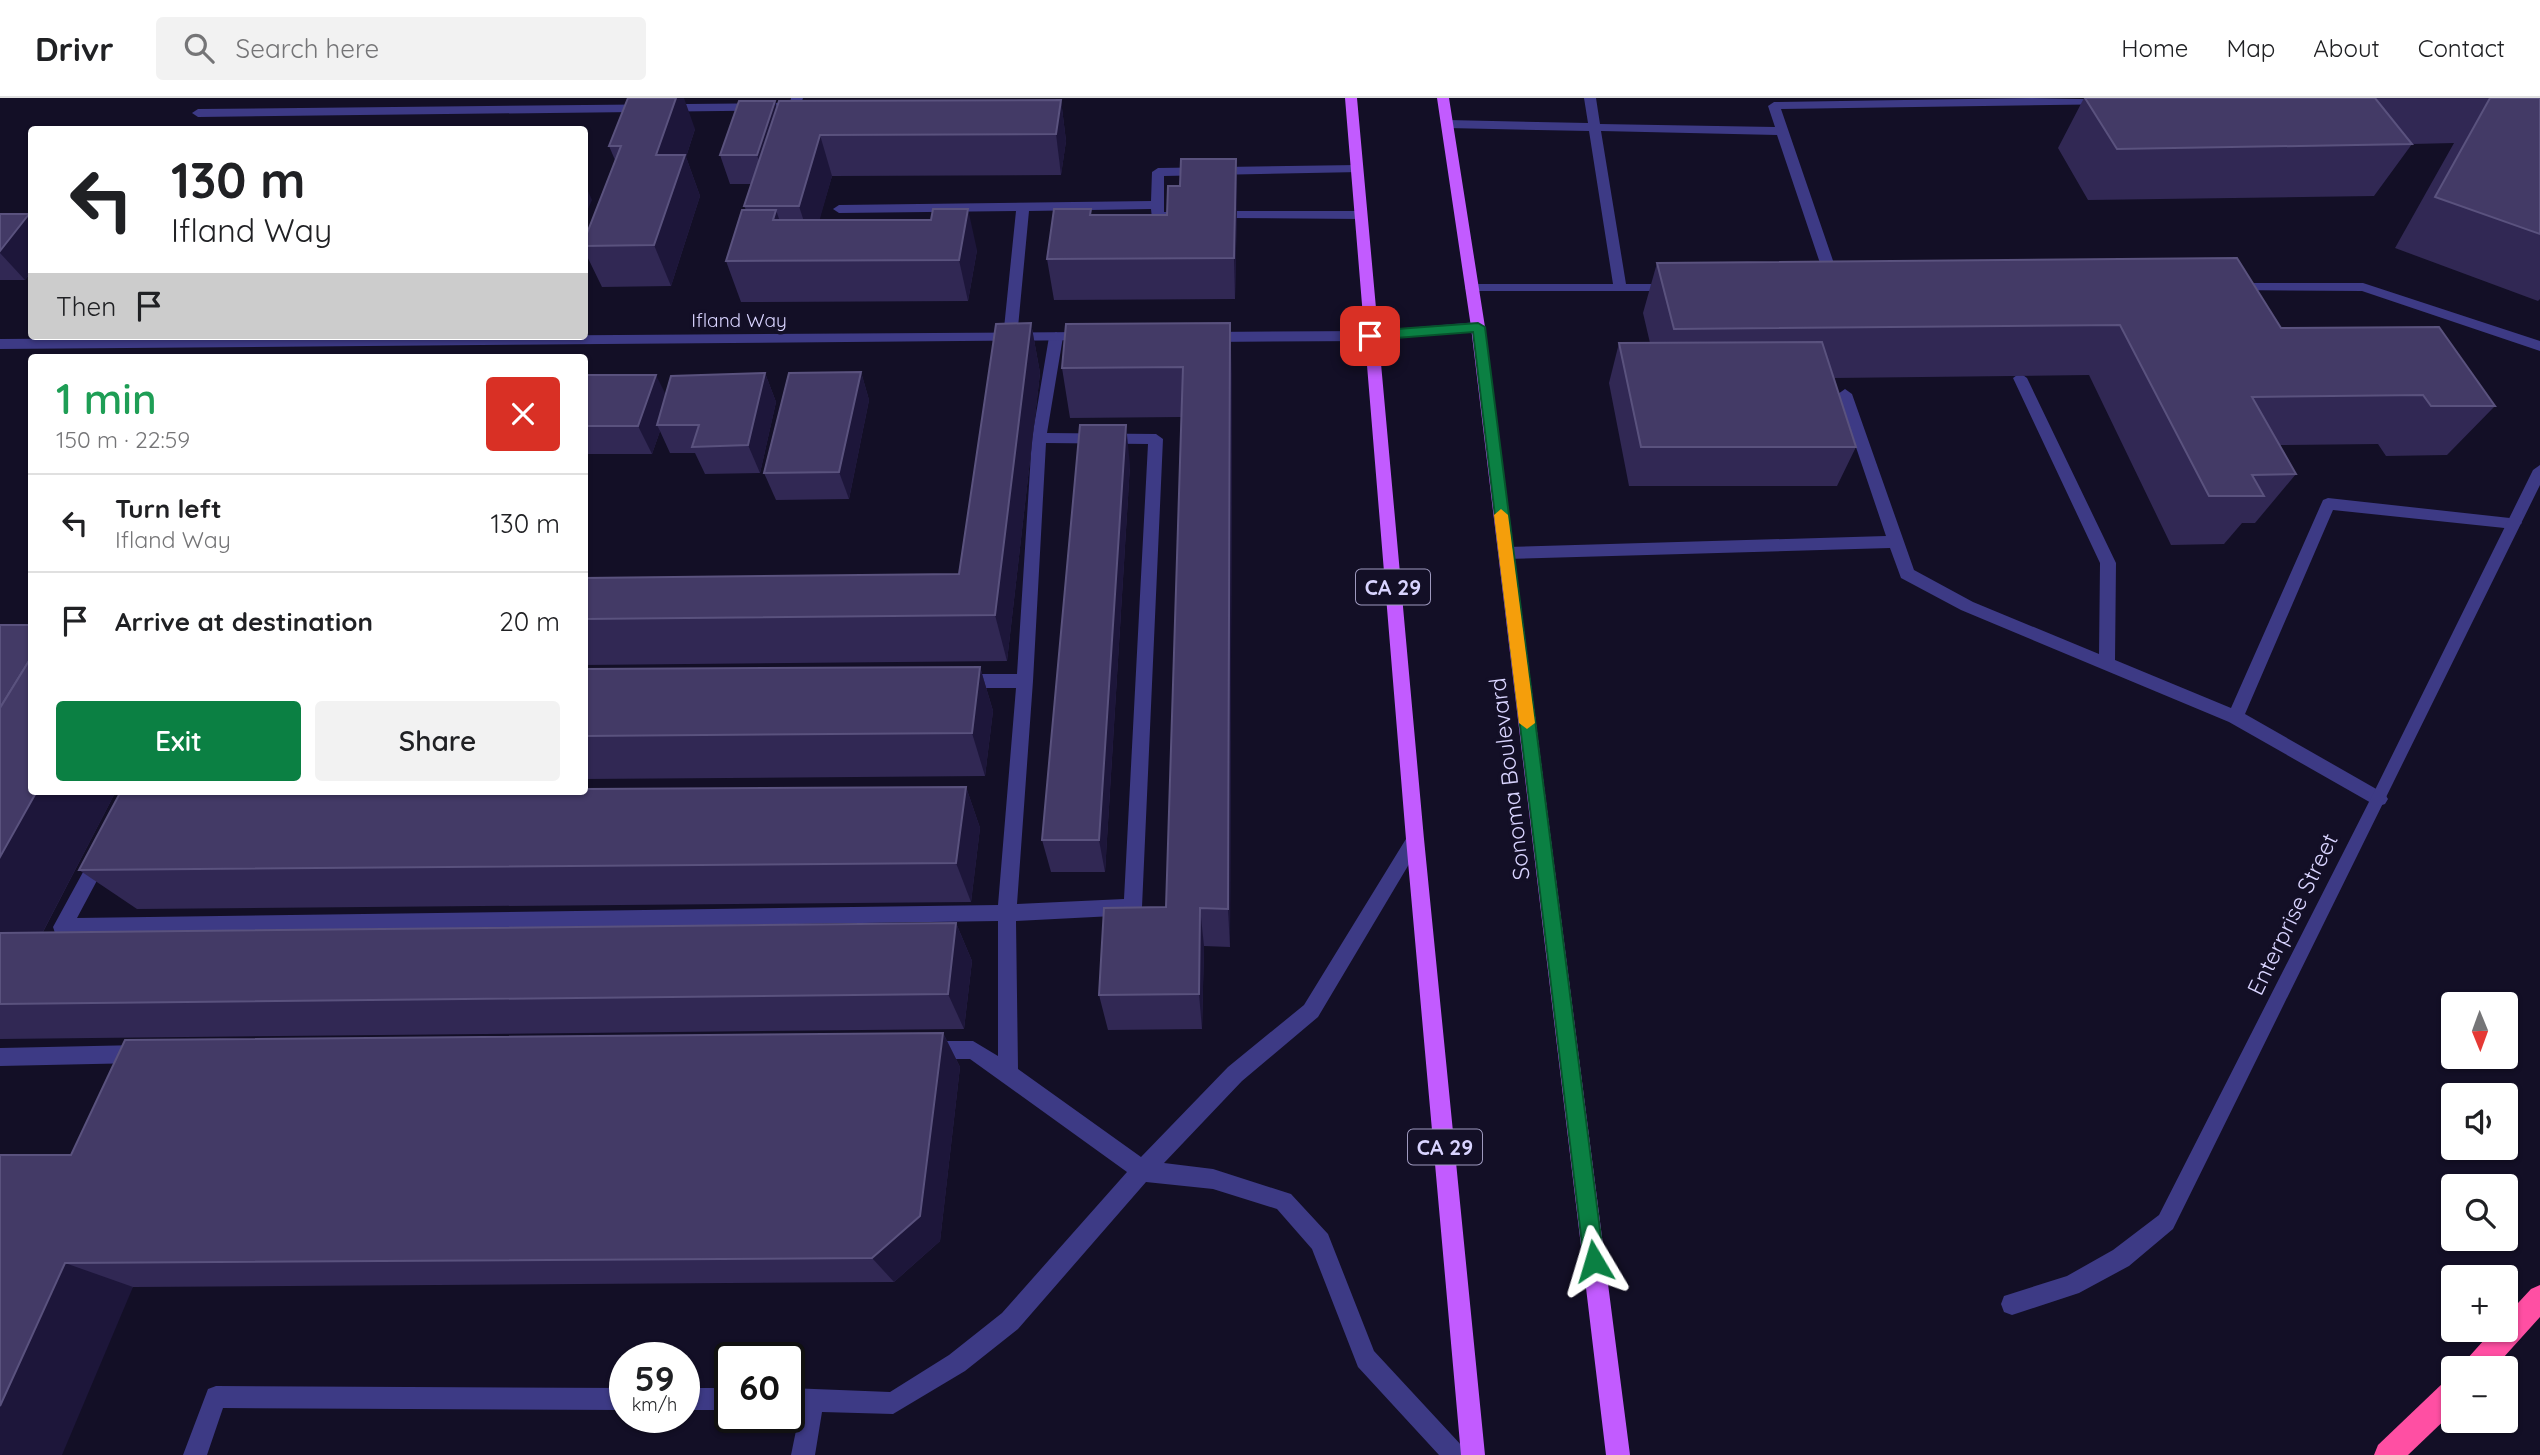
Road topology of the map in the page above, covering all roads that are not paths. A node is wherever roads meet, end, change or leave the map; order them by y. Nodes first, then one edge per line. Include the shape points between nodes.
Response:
1 (209, 98) edge
2 (1351, 98) edge
3 (1443, 98) edge
4 (1590, 98) edge
5 (2123, 98) edge
6 (492, 103) edge
7 (796, 103) edge
8 (1447, 124) junction
9 (1596, 127) junction
10 (1783, 131) junction
11 (1357, 169) junction
12 (1157, 205) junction
13 (1023, 207) junction
14 (839, 209) dead end
15 (1183, 215) edge
16 (1236, 215) edge
17 (1361, 215) junction
18 (1835, 287) edge
19 (2224, 287) edge
20 (1472, 288) junction
21 (1620, 288) junction
22 (1685, 288) edge
23 (1478, 327) junction
24 (1370, 336) junction
25 (1056, 337) junction
26 (1097, 337) edge
27 (1192, 337) edge
28 (1010, 338) junction
29 (0, 344) edge
30 (2540, 345) edge
31 (2021, 378) dead end
32 (1845, 394) dead end
33 (1039, 438) junction
34 (2540, 470) edge
35 (2514, 523) junction
36 (1896, 542) junction
37 (1506, 553) junction
38 (2107, 664) junction
39 (943, 681) edge
40 (1025, 681) junction
41 (2235, 717) junction
42 (2379, 799) junction
43 (111, 836) edge
44 (1415, 839) junction
45 (1007, 913) junction
46 (918, 1051) edge
47 (158, 1054) edge
48 (0, 1057) edge
49 (1008, 1074) junction
50 (1142, 1171) junction
51 (2540, 1298) edge
52 (2012, 1304) dead end
53 (2487, 1356) edge
54 (609, 1399) edge
55 (805, 1399) edge
56 (813, 1399) junction
57 (2441, 1404) edge
58 (195, 1455) edge
59 (803, 1455) edge
60 (1455, 1455) edge
61 (1473, 1455) edge
62 (1618, 1455) edge
63 (2388, 1455) edge

1 - 6 street via 198,113
2 - 11 main road, CA 29
3 - 8 main road, Sonoma Boulevard
4 - 9 street
5 - 10 street via 1774,106
6 - 7 street
8 - 9 street
8 - 20 main road, Sonoma Boulevard
9 - 10 street
9 - 21 street
10 - 18 street
11 - 12 street via 1158,172
11 - 17 main road, CA 29
12 - 13 street
12 - 15 street via 1157,215
13 - 14 street
13 - 28 street
16 - 17 street
17 - 24 main road, CA 29
19 - 30 street via 2363,287
20 - 21 street
20 - 23 main road, Sonoma Boulevard
21 - 22 street
23 - 24 street
23 - 37 main road, Sonoma Boulevard
24 - 27 street
24 - 44 main road, CA 29
25 - 26 street, Ifland Way
25 - 28 street, Ifland Way
25 - 33 street
28 - 29 street, Ifland Way
31 - 38 street via 2108,563
32 - 36 street
33 - 40 street
33 - 45 street via 1156,439 1133,907
34 - 35 street, Enterprise Street
35 - 41 street via 2328,505
35 - 42 street, Enterprise Street
36 - 37 street
36 - 38 street via 1907,575 1967,606
37 - 62 main road, Sonoma Boulevard
38 - 41 street
39 - 40 street
40 - 45 street
41 - 42 street
42 - 52 street, Enterprise Street via 2166,1222 2121,1258 2071,1284
43 - 45 street via 62,927
44 - 50 street via 1311,1011 1235,1074
44 - 61 main road, CA 29
45 - 49 street
46 - 49 street via 973,1050
47 - 48 street
49 - 50 street
50 - 56 street via 1010,1321 957,1363 893,1403
50 - 60 street via 1213,1179 1284,1200 1320,1242 1366,1359
51 - 53 highway
54 - 58 street via 216,1397
55 - 56 street
56 - 59 street
57 - 63 highway

